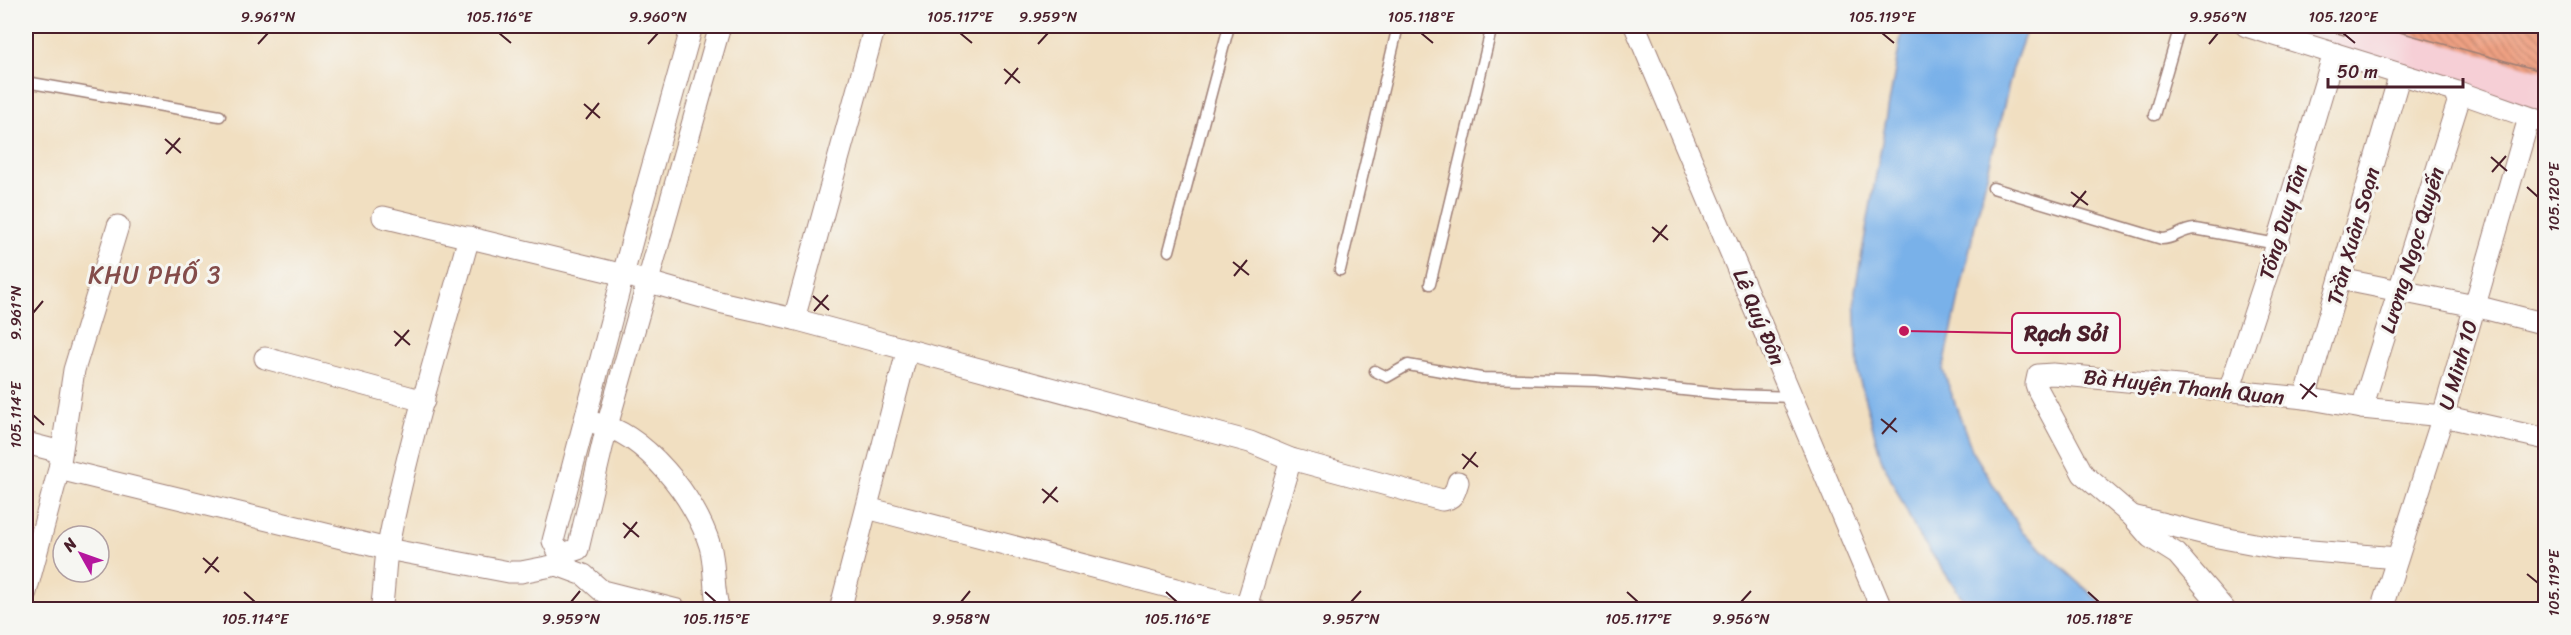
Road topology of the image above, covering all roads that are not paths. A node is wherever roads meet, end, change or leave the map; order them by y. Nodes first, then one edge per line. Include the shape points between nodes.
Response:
1 (692, 26) edge
2 (720, 26) edge
3 (875, 26) edge
4 (1229, 26) edge
5 (1398, 26) edge
6 (1492, 26) edge
7 (1635, 26) edge
8 (2180, 26) edge
9 (2246, 26) edge
10 (2334, 53) junction
11 (2400, 74) junction
12 (26, 82) edge
13 (2461, 93) junction
14 (2154, 115) dead end
15 (220, 116) dead end
16 (2537, 120) edge
17 (1993, 188) dead end
18 (383, 217) dead end
19 (118, 226) dead end
20 (469, 237) junction
21 (2277, 244) junction
22 (1169, 251) dead end
23 (1340, 270) dead end
24 (624, 275) junction
25 (2340, 279) junction
26 (648, 281) junction
27 (1430, 284) dead end
28 (2400, 289) junction
29 (2475, 306) junction
30 (794, 319) junction
31 (2546, 324) edge
32 (908, 352) junction
33 (265, 358) dead end
34 (1375, 371) dead end
35 (2229, 392) junction
36 (1793, 398) junction
37 (2305, 398) junction
38 (424, 402) junction
39 (2362, 408) junction
40 (2443, 417) junction
41 (586, 421) junction
42 (607, 426) junction
43 (2546, 439) edge
44 (26, 443) edge
45 (1291, 459) junction
46 (60, 461) junction
47 (1458, 482) dead end
48 (867, 508) junction
49 (2132, 516) junction
50 (387, 549) junction
51 (2397, 558) junction
52 (559, 560) junction
53 (26, 592) edge
54 (1249, 608) edge
55 (381, 609) edge
56 (676, 609) edge
57 (719, 609) edge
58 (840, 609) edge
59 (1882, 609) edge
60 (2224, 609) edge
61 (2381, 609) edge

1 - 24 street
2 - 26 street
3 - 30 street
4 - 22 lane
5 - 23 lane
6 - 27 lane
7 - 36 street, Lê Quý Đôn
8 - 14 lane
9 - 10 street
10 - 11 street
10 - 21 street, Tống Duy Tân
11 - 13 street
11 - 25 street, Trần Xuân Soạn
12 - 15 lane
13 - 16 street
13 - 28 street, Lương Ngọc Quyến
16 - 29 street, U Minh 10
17 - 21 lane via 2162,239 2194,229
18 - 20 street
19 - 46 street via 74,370
20 - 24 street
20 - 38 street
21 - 35 street, Tống Duy Tân
24 - 26 street
24 - 41 street
25 - 28 street
25 - 37 street, Trần Xuân Soạn
26 - 30 street
26 - 42 street
28 - 29 street
28 - 39 street, Lương Ngọc Quyến
29 - 31 street
29 - 40 street, U Minh 10
30 - 32 street
32 - 45 street via 1250,442
32 - 48 street
33 - 38 street
34 - 36 lane via 1387,377 1408,365 1481,378 1596,381
35 - 37 street, Bà Huyện Thanh Quan
35 - 49 street, Bà Huyện Thanh Quan via 2053,374 2036,378 2047,408 2083,474
36 - 59 street, Lê Quý Đôn
37 - 39 street, Bà Huyện Thanh Quan
38 - 50 street
39 - 40 street, Bà Huyện Thanh Quan
40 - 43 street, Bà Huyện Thanh Quan
40 - 51 street, U Minh 10
41 - 42 street
41 - 52 street via 553,541
42 - 52 street via 578,549
42 - 57 street via 662,464 681,490 710,543
44 - 46 street
45 - 47 street via 1442,500 1454,496
45 - 54 street
46 - 50 street
46 - 53 street
48 - 54 street
48 - 58 street
49 - 51 street via 2276,548
49 - 60 street via 2150,537 2177,554
50 - 52 street via 509,572
50 - 55 street
51 - 61 street, U Minh 10
52 - 56 street via 602,591

